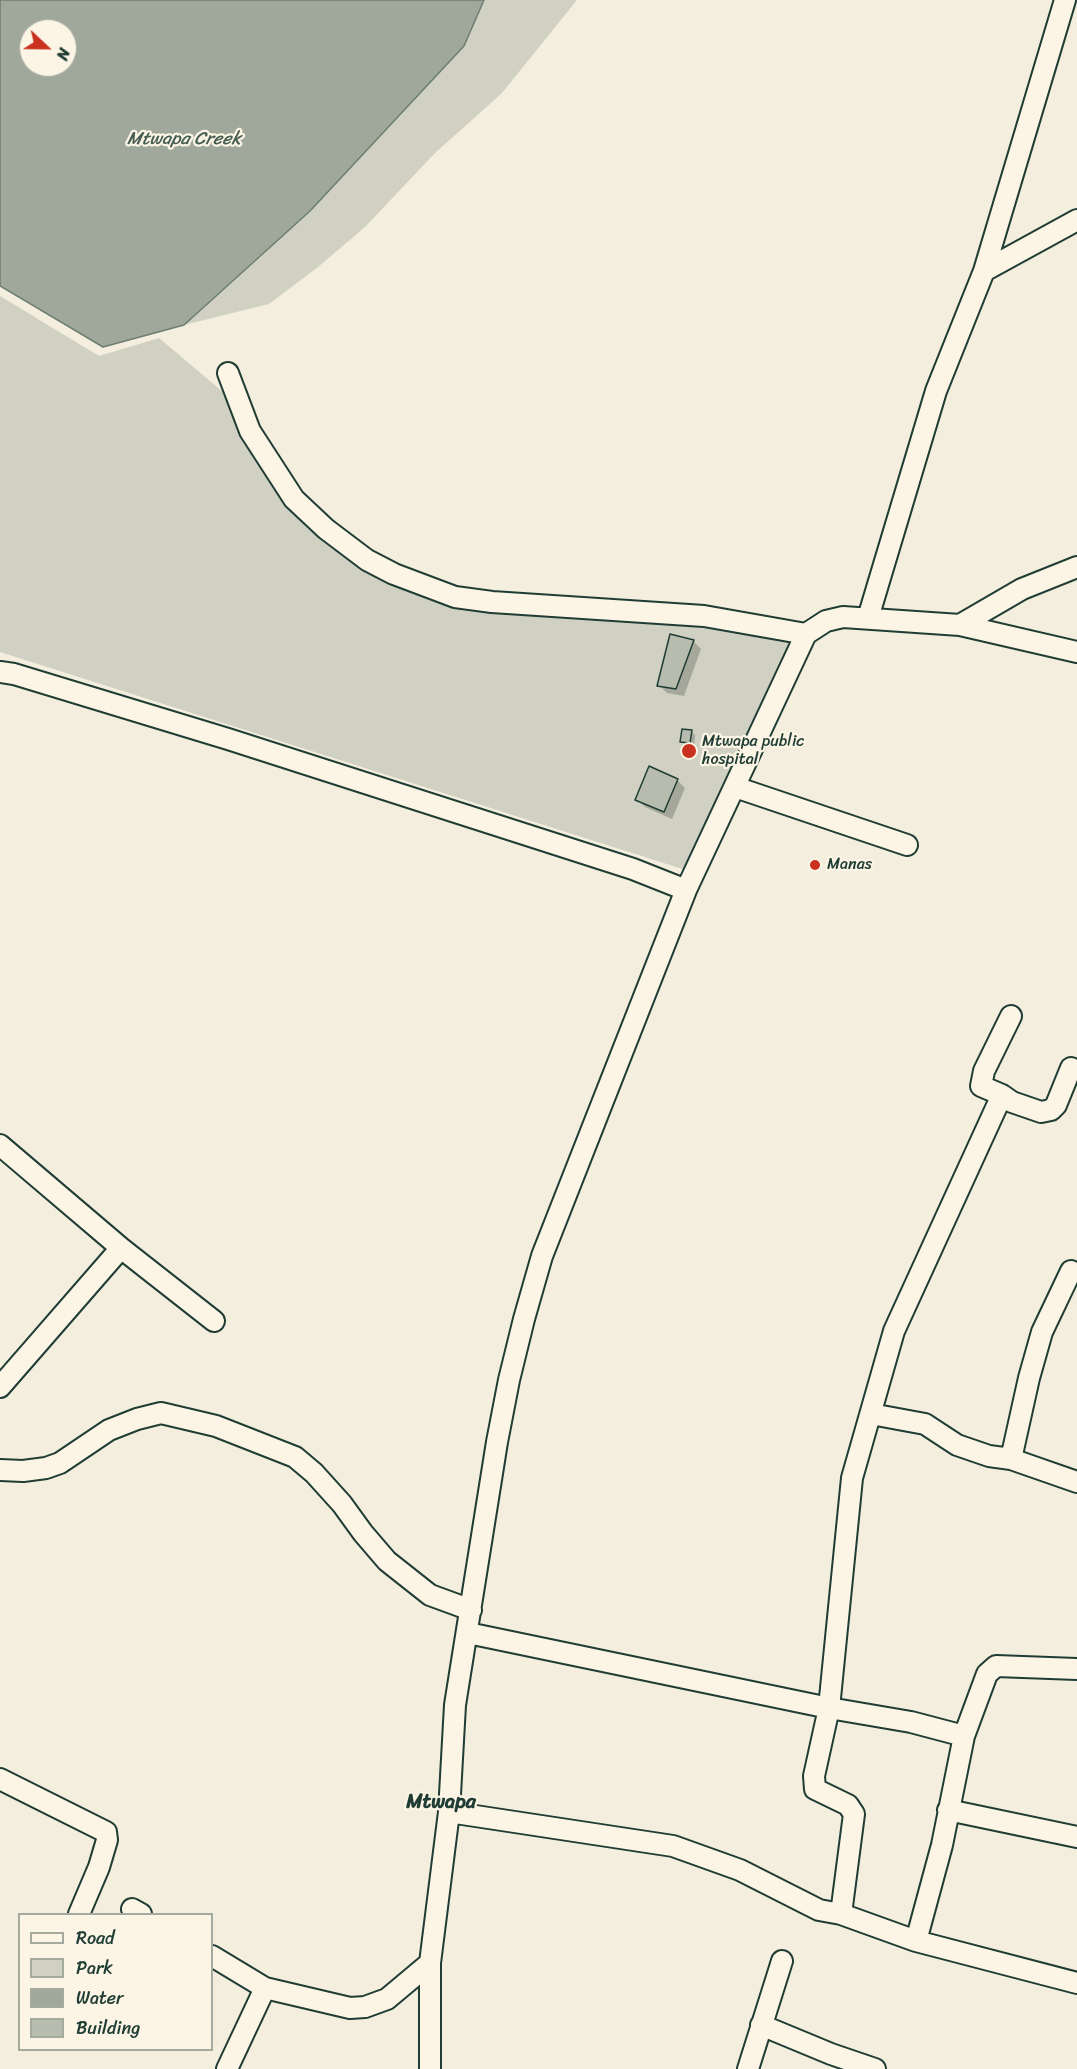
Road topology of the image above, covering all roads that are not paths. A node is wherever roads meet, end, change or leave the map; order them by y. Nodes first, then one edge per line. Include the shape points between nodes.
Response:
1 (1065, 0) edge
2 (1077, 220) edge
3 (984, 271) junction
4 (228, 373) dead end
5 (1077, 567) edge
6 (868, 618) junction
7 (960, 625) junction
8 (806, 634) junction
9 (1077, 652) edge
10 (0, 672) edge
11 (735, 787) junction
12 (907, 845) dead end
13 (686, 890) junction
14 (1011, 1016) dead end
15 (1071, 1068) dead end
16 (1002, 1095) junction
17 (0, 1145) edge
18 (121, 1248) junction
19 (1071, 1271) dead end
20 (214, 1321) dead end
21 (0, 1387) edge
22 (871, 1414) junction
23 (1011, 1459) junction
24 (0, 1470) edge
25 (1077, 1482) edge
26 (471, 1610) junction
27 (468, 1633) junction
28 (1077, 1669) edge
29 (829, 1707) junction
30 (964, 1736) junction
31 (0, 1779) edge
32 (948, 1810) junction
33 (449, 1812) junction
34 (1077, 1837) edge
35 (79, 1913) edge
36 (841, 1914) junction
37 (916, 1941) junction
38 (213, 1957) edge
39 (782, 1961) dead end
40 (430, 1963) junction
41 (1077, 1983) edge
42 (265, 1988) junction
43 (761, 2025) junction
44 (227, 2069) edge
45 (430, 2069) edge
46 (748, 2069) edge
47 (875, 2069) edge

1 - 3 street
2 - 3 street
3 - 6 street via 936,392
4 - 8 street via 250,431 294,499 326,530 394,574 455,597 704,616
5 - 7 street via 1022,589
6 - 7 street
6 - 8 street via 826,621
7 - 9 street
8 - 11 street
10 - 13 street via 228,740 633,869
11 - 12 street
11 - 13 street
13 - 26 street via 542,1256 509,1380
14 - 16 street via 984,1071 981,1086
15 - 16 street via 1051,1110 1041,1112
16 - 22 street via 894,1331
17 - 18 street
18 - 20 street
18 - 21 street
19 - 23 street via 1042,1332
22 - 23 street via 925,1424 957,1445
22 - 29 street via 852,1478
23 - 25 street
24 - 26 street via 46,1468 109,1430 161,1413 216,1426 295,1457 315,1473 387,1561 430,1595
26 - 27 street
27 - 29 street
27 - 33 street via 455,1705
28 - 30 street via 996,1666 987,1674
29 - 30 street
29 - 36 street via 814,1776 815,1789 848,1805 854,1814
30 - 32 street
31 - 35 street via 106,1832 99,1867
32 - 34 street
32 - 37 street
33 - 36 street via 673,1846 740,1870 819,1911
33 - 40 street
36 - 37 street
37 - 41 street
38 - 42 street
39 - 43 street
40 - 42 street via 394,1994 364,2007 350,2008
40 - 45 street
42 - 44 street
43 - 46 street
43 - 47 street

